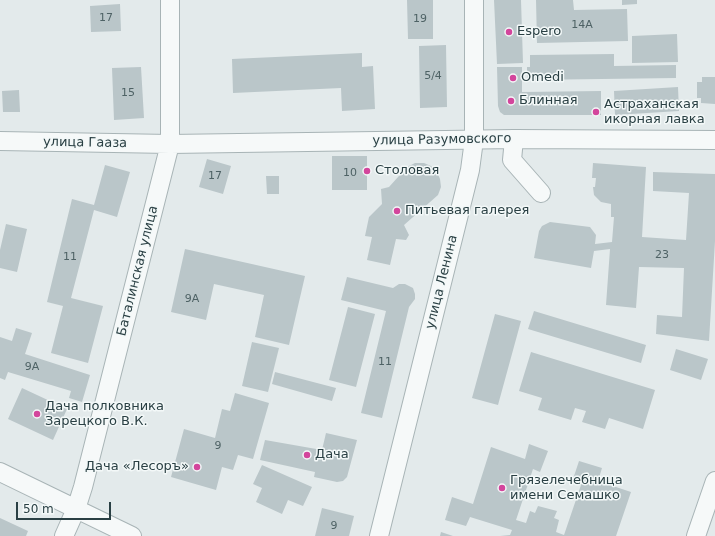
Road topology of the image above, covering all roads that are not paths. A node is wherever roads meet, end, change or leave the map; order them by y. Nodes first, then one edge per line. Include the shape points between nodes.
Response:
1 (170, 0) edge
2 (474, 0) edge
3 (514, 139) junction
4 (474, 140) junction
5 (715, 140) edge
6 (0, 141) edge
7 (170, 144) junction
8 (541, 193) dead end
9 (0, 472) edge
10 (715, 481) edge
11 (76, 509) junction
12 (64, 536) edge
13 (132, 536) edge
14 (379, 536) edge
15 (696, 536) edge

1 - 7 street, Баталинская улица
2 - 4 street, улица Ленина
3 - 4 street, улица Разумовского
3 - 5 street, улица Разумовского
3 - 8 street via 512,160
4 - 7 street, улица Разумовского
4 - 14 street, улица Ленина via 468,177
6 - 7 street, улица Гааза
7 - 11 street, Баталинская улица
9 - 11 street
10 - 15 street
11 - 12 street, Баталинская улица
11 - 13 street

